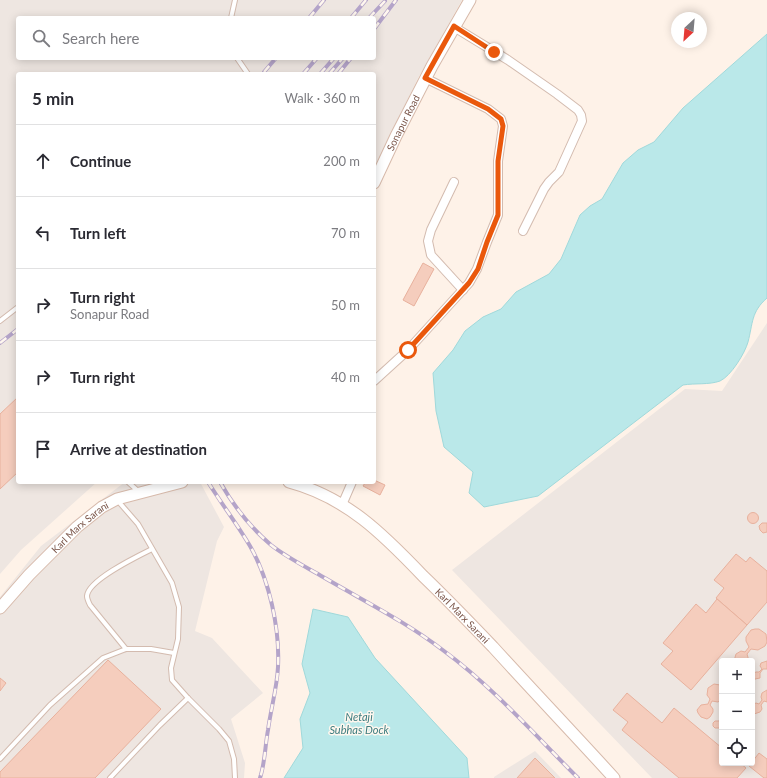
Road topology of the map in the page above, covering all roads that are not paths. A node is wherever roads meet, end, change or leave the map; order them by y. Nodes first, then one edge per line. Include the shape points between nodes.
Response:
1 (234, 0) edge
2 (470, 0) edge
3 (231, 16) edge
4 (454, 26) junction
5 (238, 60) edge
6 (247, 72) edge
7 (425, 78) junction
8 (376, 179) edge
9 (454, 182) dead end
10 (523, 231) dead end
11 (463, 290) junction
12 (16, 309) edge
13 (0, 321) edge
14 (376, 379) edge
15 (130, 484) edge
16 (174, 484) edge
17 (298, 484) edge
18 (351, 484) edge
19 (139, 493) junction
20 (117, 499) junction
21 (342, 505) junction
22 (152, 548) junction
23 (0, 608) edge
24 (126, 649) junction
25 (174, 653) junction
26 (188, 698) junction
27 (0, 759) edge
28 (110, 778) edge
29 (235, 778) edge
30 (614, 778) edge

1 - 3 lane
2 - 4 main road, Sonapur Road
4 - 7 main road, Sonapur Road
4 - 10 street via 557,94 581,115 582,121 559,172 544,189
5 - 6 lane
7 - 8 main road, Sonapur Road
7 - 11 street via 488,109 501,119 503,126 498,161 498,215 478,269
9 - 11 street via 428,241 431,255
11 - 14 street via 408,350
12 - 13 lane
15 - 19 lane
16 - 19 main road, Karl Marx Sarani
17 - 21 main road, Karl Marx Sarani
18 - 21 street
19 - 20 main road, Karl Marx Sarani
20 - 22 lane via 138,524
20 - 23 main road, Karl Marx Sarani via 77,526
21 - 30 main road, Karl Marx Sarani via 356,513 387,539 464,616
22 - 24 lane via 101,578 90,588 87,596 90,605
22 - 25 lane via 172,583 179,607 178,639
24 - 25 lane via 151,649
24 - 27 lane via 103,658 50,705
25 - 26 lane via 172,680
26 - 28 lane
26 - 29 lane via 229,741 234,759

